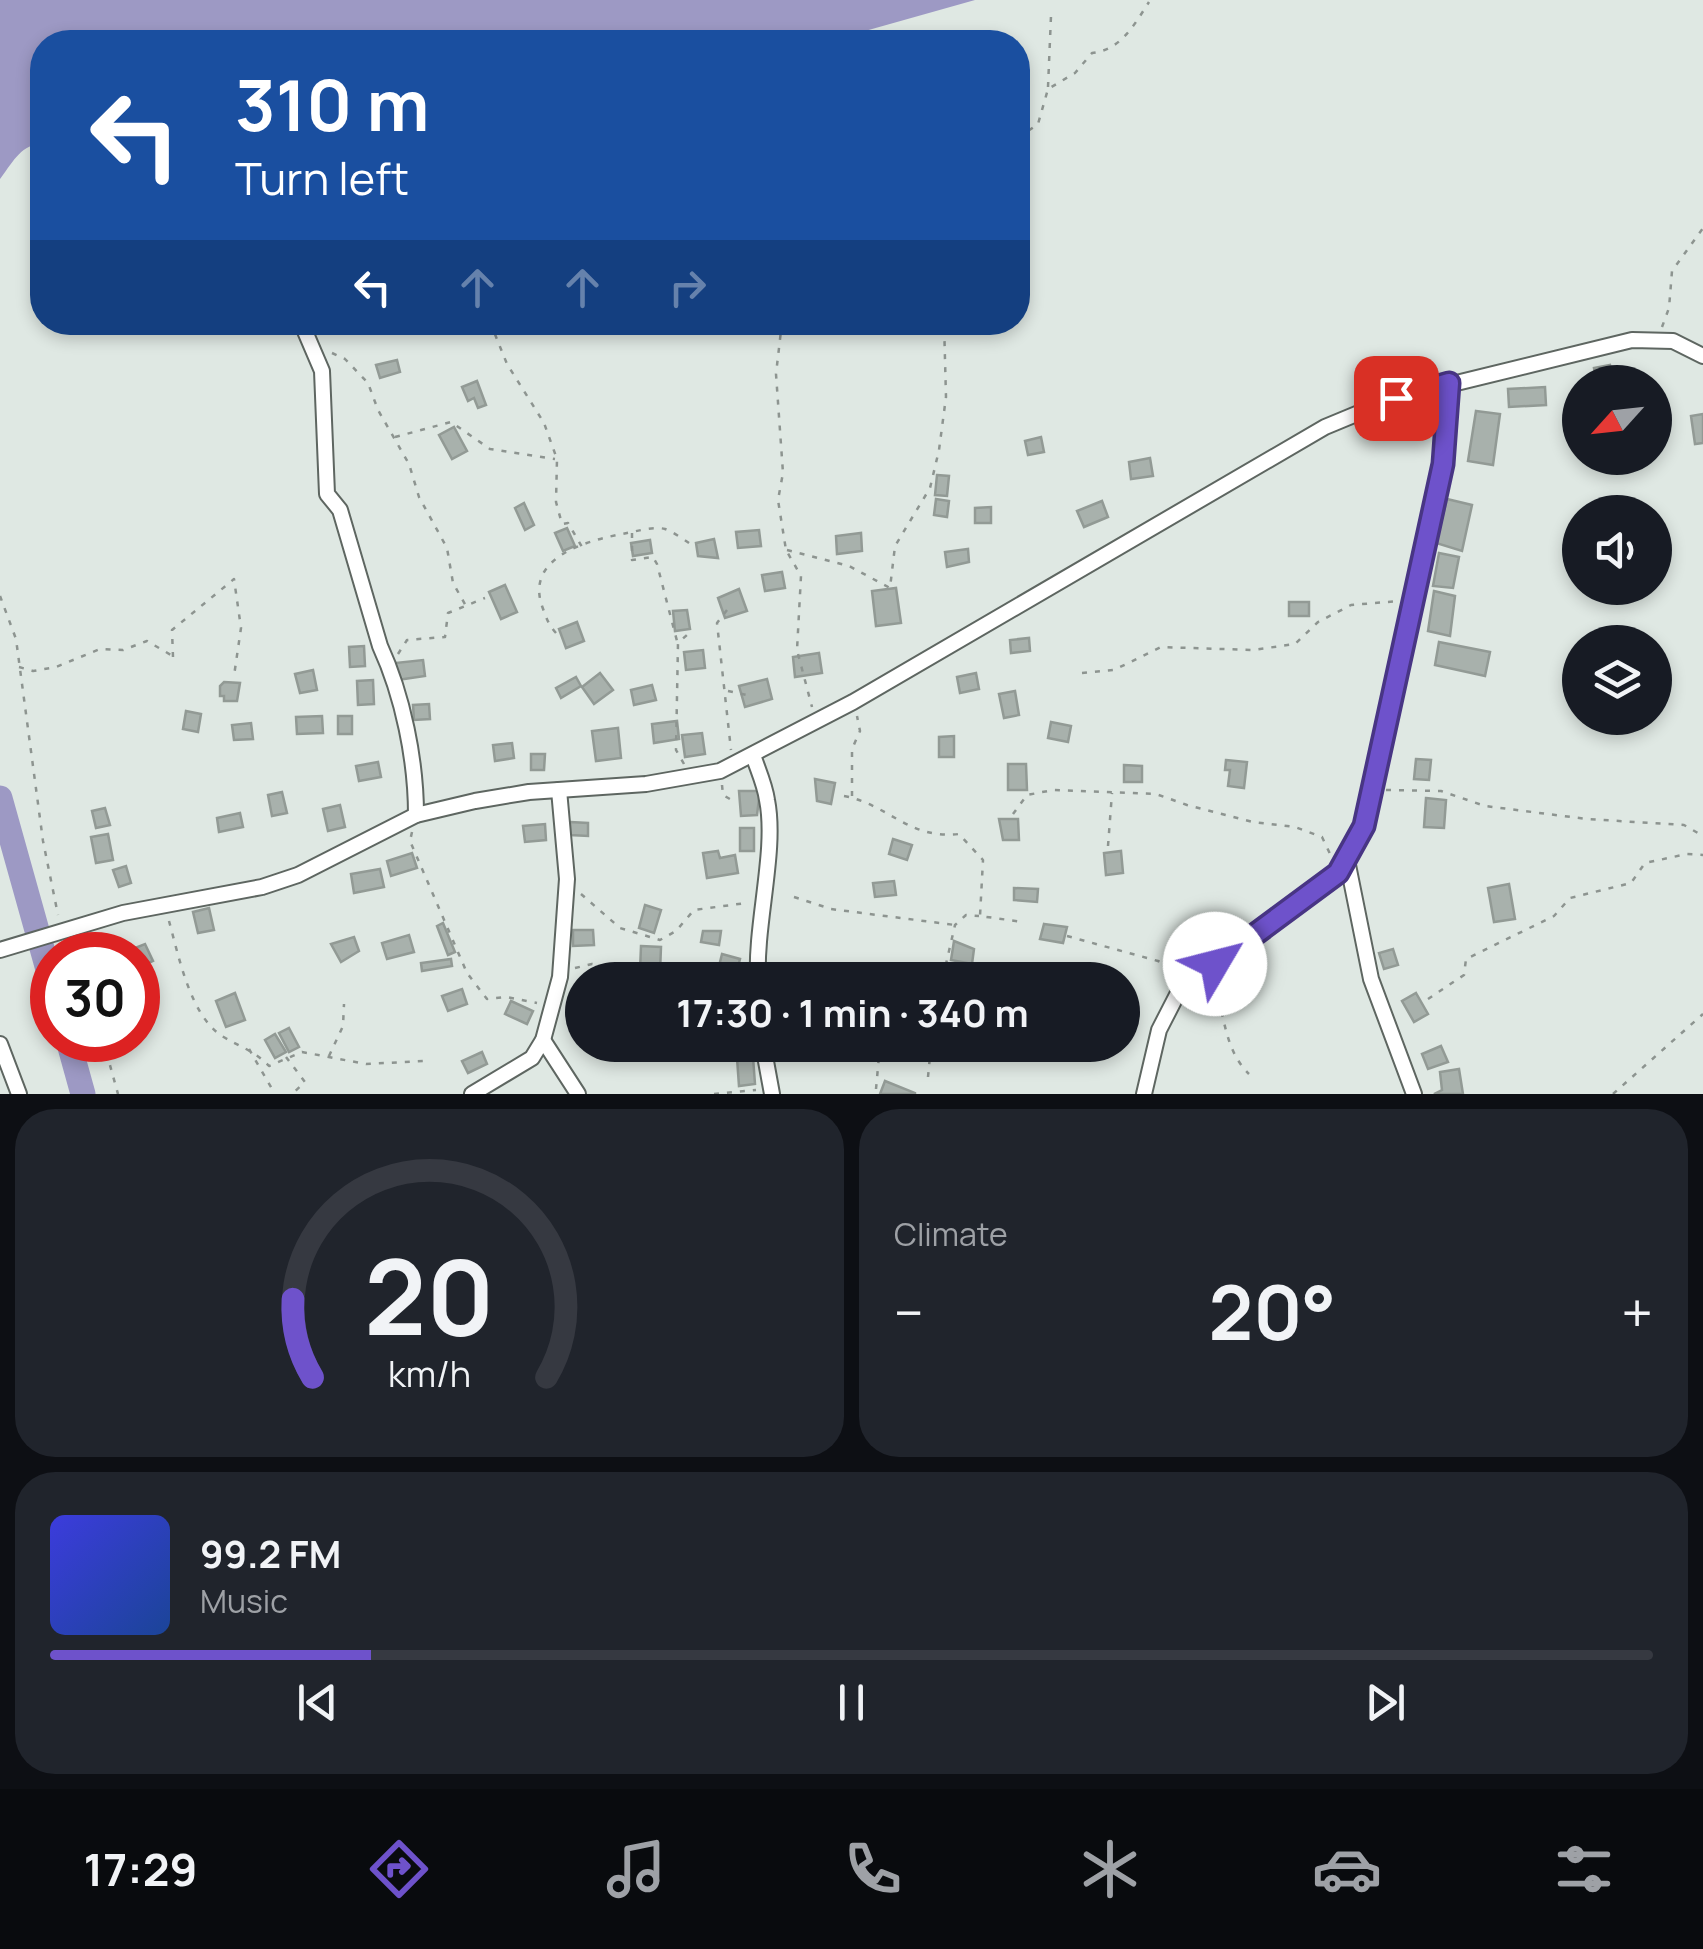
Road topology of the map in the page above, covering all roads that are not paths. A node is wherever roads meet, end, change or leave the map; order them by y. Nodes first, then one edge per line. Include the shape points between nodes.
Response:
1 (308, 335) edge
2 (1703, 356) edge
3 (1449, 383) junction
4 (753, 755) junction
5 (559, 790) junction
6 (416, 816) junction
7 (1347, 860) junction
8 (0, 950) edge
9 (759, 962) edge
10 (543, 1040) junction
11 (0, 1044) edge
12 (767, 1062) edge
13 (18, 1094) edge
14 (472, 1094) edge
15 (578, 1094) edge
16 (772, 1094) edge
17 (1144, 1094) edge
18 (1414, 1094) edge

1 - 6 street via 322,371 328,494 340,510 389,667 414,771
2 - 3 street via 1658,338 1632,340
3 - 4 street via 1325,427
3 - 7 street via 1443,464 1415,604 1364,826
4 - 5 street via 692,779
4 - 9 street via 768,801
5 - 6 street
5 - 10 street via 567,879 560,978
6 - 8 street via 298,876
7 - 17 street via 1178,993 1159,1030
7 - 18 street via 1371,979
10 - 14 street via 532,1058
10 - 15 street
11 - 13 street
12 - 16 street

